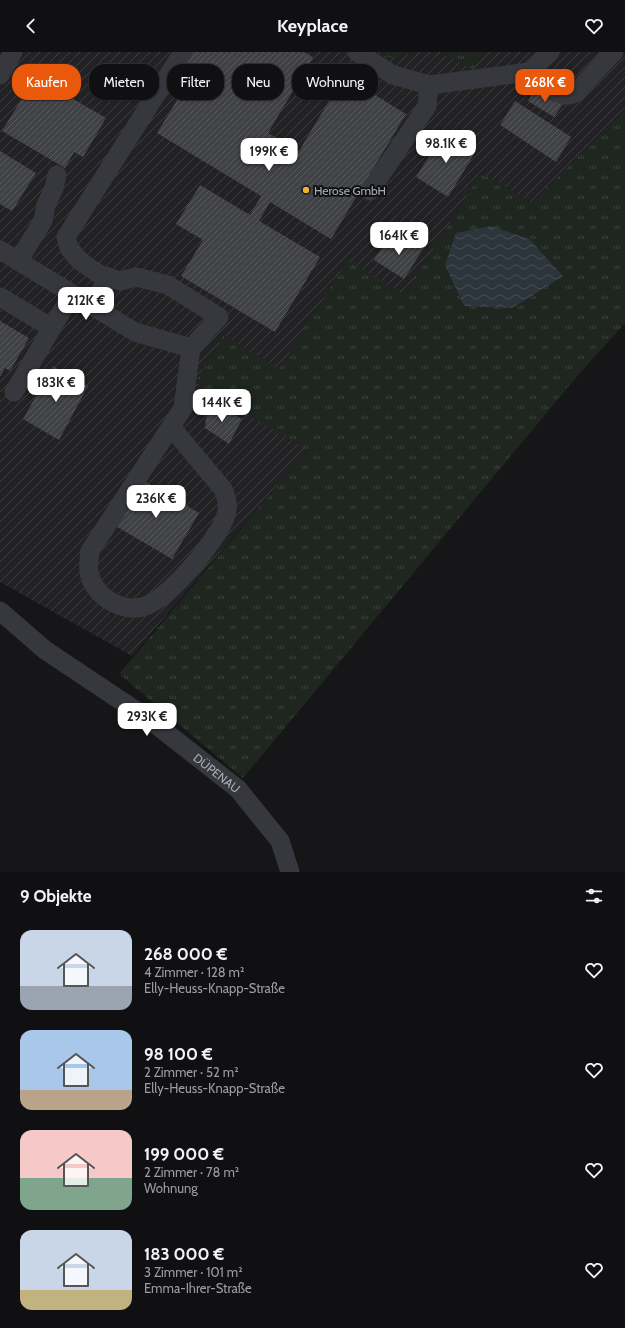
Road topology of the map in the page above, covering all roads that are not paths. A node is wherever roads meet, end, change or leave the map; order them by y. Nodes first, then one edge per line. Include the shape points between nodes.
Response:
1 (13, 52) edge
2 (183, 52) edge
3 (357, 52) edge
4 (550, 52) edge
5 (614, 52) edge
6 (529, 72) junction
7 (0, 74) edge
8 (438, 84) junction
9 (57, 175) dead end
10 (370, 191) dead end
11 (0, 250) edge
12 (18, 261) junction
13 (108, 277) junction
14 (72, 294) junction
15 (0, 297) edge
16 (92, 306) junction
17 (52, 328) junction
18 (191, 348) junction
19 (14, 392) dead end
20 (171, 427) junction
21 (0, 612) edge
22 (290, 872) edge

1 - 7 street
2 - 13 street via 66,237 69,248 80,261
3 - 8 street via 392,75
4 - 6 street
5 - 6 street via 575,93 568,97 561,96
6 - 8 street
8 - 10 street via 427,106
9 - 12 street via 46,204 43,221
11 - 12 street
12 - 14 street
13 - 16 street
13 - 18 street via 120,281 136,277 168,285 219,317
14 - 16 street
14 - 17 street
15 - 17 street
16 - 18 street via 135,332
17 - 19 street
18 - 20 street via 183,408
20 - 20 street via 90,551 87,566 91,582 107,599 123,606 141,608 161,598 200,556 226,515 227,497 223,488
21 - 22 street, DÜPENAU via 45,650 150,720 238,789 280,841

